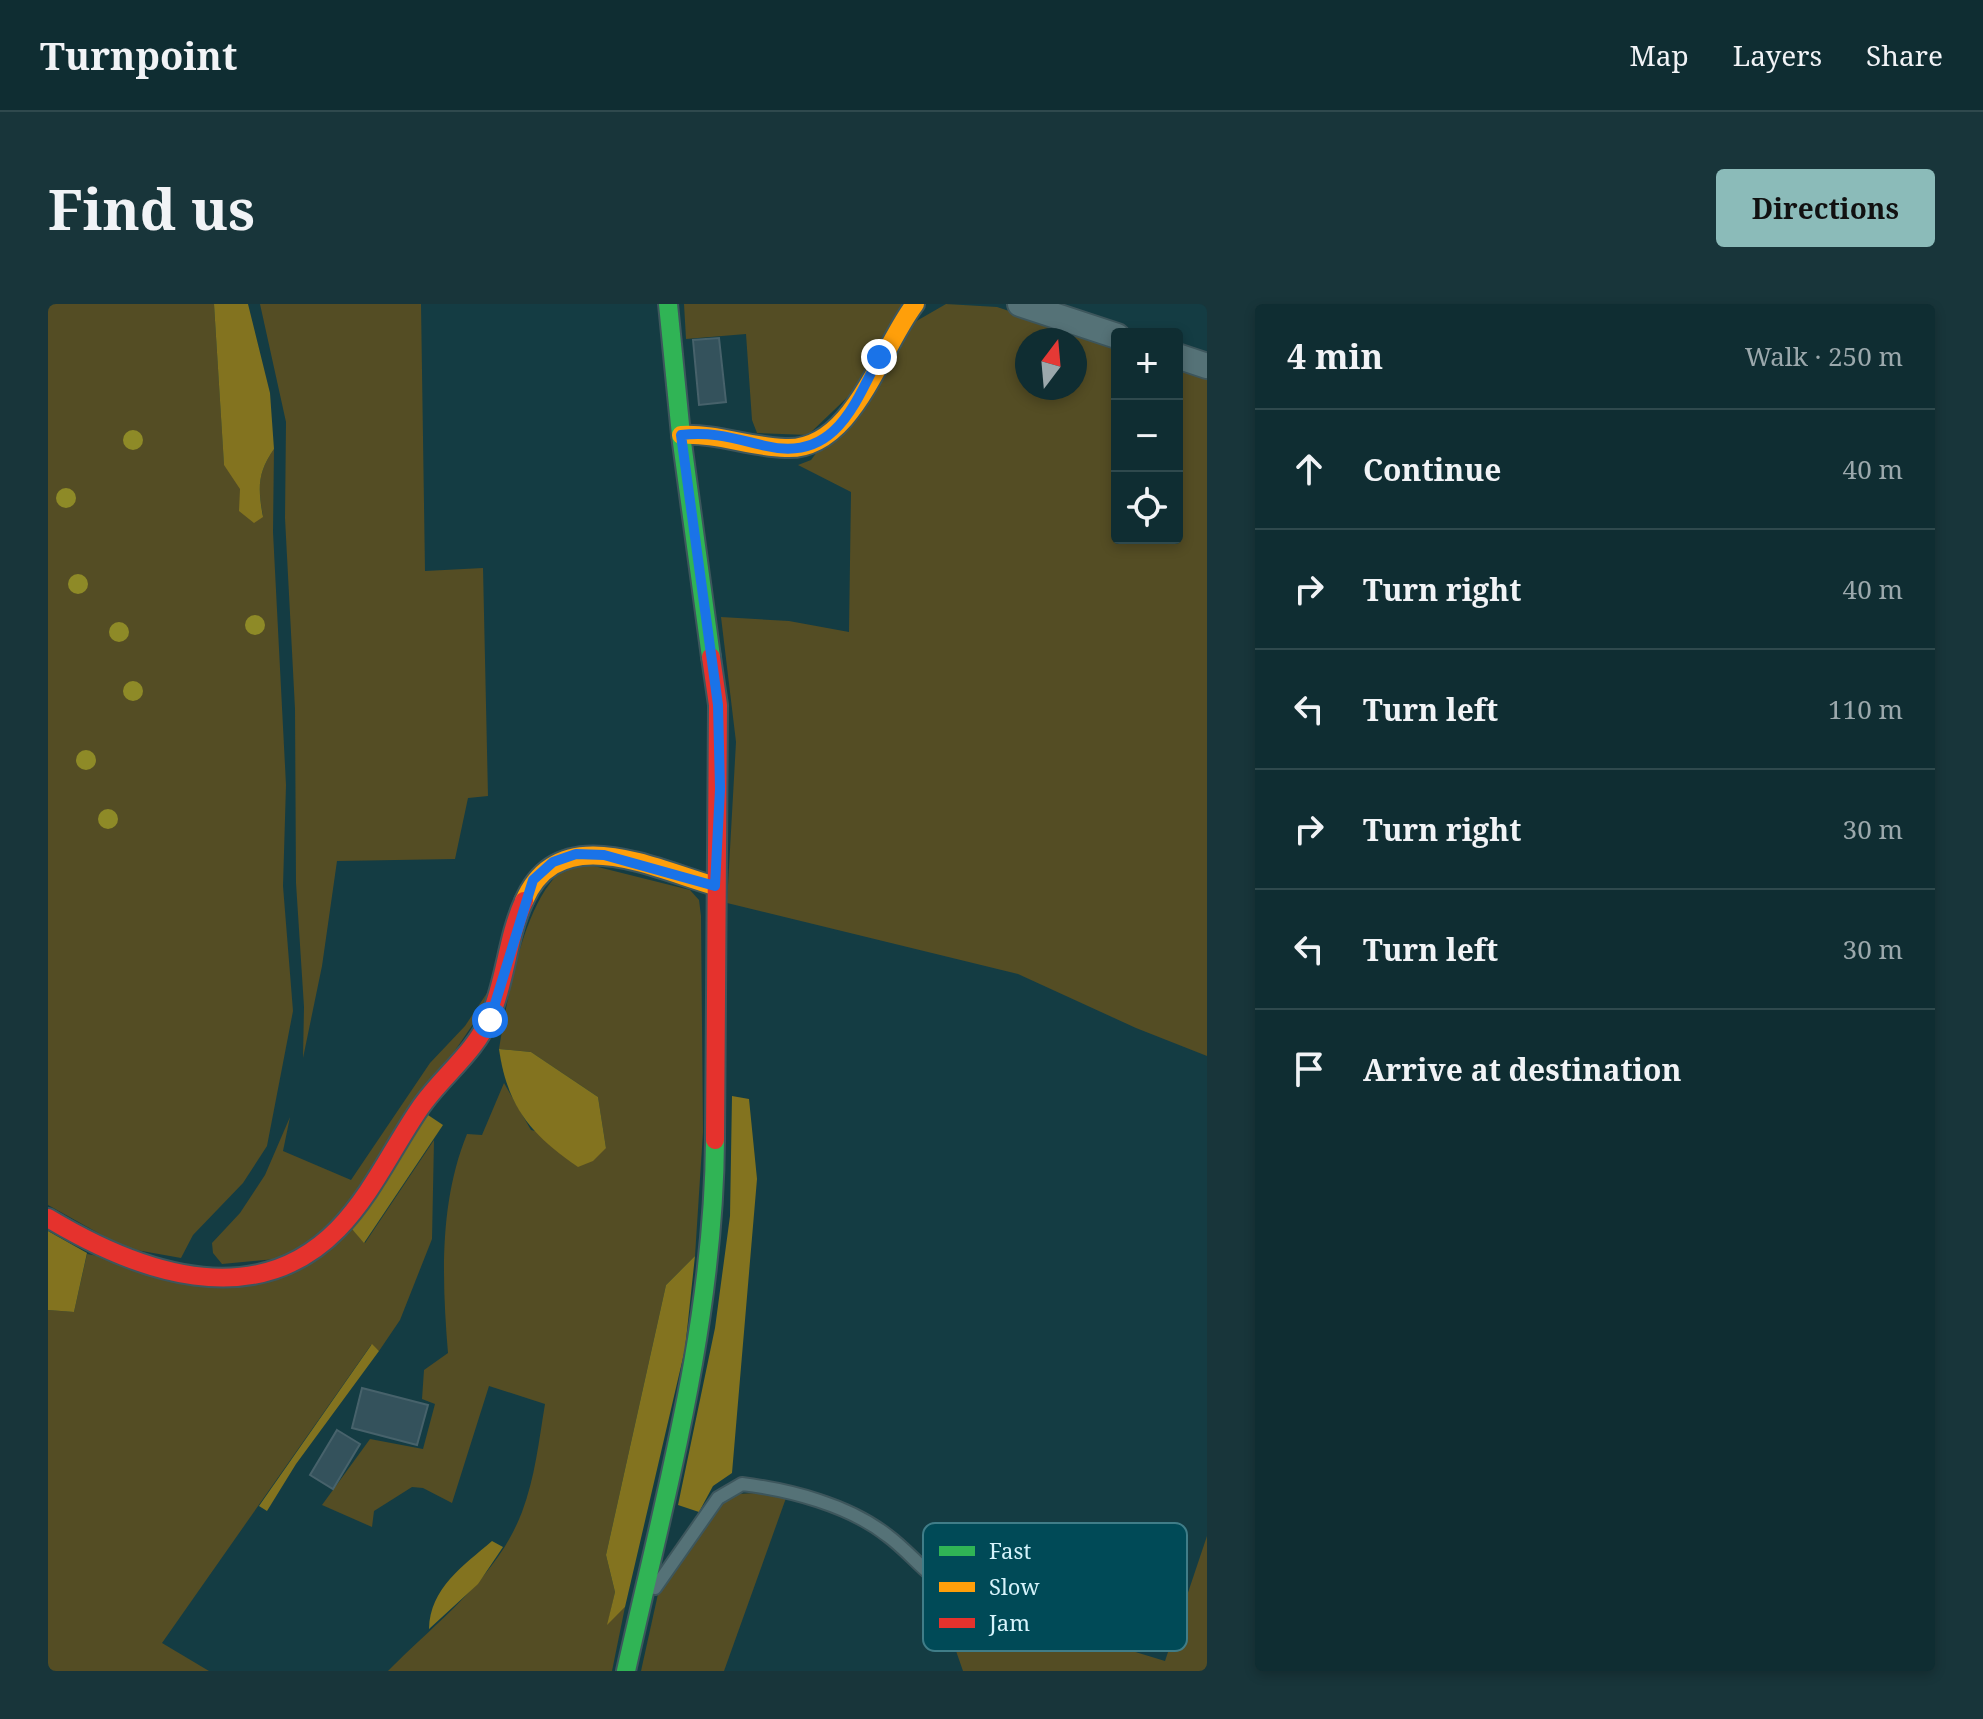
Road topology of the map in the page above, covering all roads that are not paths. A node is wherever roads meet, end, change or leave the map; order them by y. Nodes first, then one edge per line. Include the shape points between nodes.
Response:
1 (668, 304) edge
2 (915, 304) edge
3 (1020, 304) edge
4 (1111, 334) edge
5 (1183, 358) edge
6 (1207, 366) edge
7 (681, 435) junction
8 (715, 886) junction
9 (48, 1218) edge
10 (923, 1568) edge
11 (640, 1606) junction
12 (626, 1671) edge

1 - 7 street
2 - 7 street via 900,319 844,424 823,440 805,448 769,447 734,436
3 - 4 street
5 - 6 street
7 - 8 street via 718,705
8 - 9 street via 604,855 576,854 553,862 533,880 490,1020 427,1097 361,1198 326,1241 300,1260 248,1275 169,1271 127,1261
8 - 11 street via 715,1157 707,1269 693,1372
10 - 11 lane via 866,1522 803,1496 742,1484 718,1498
11 - 12 street

